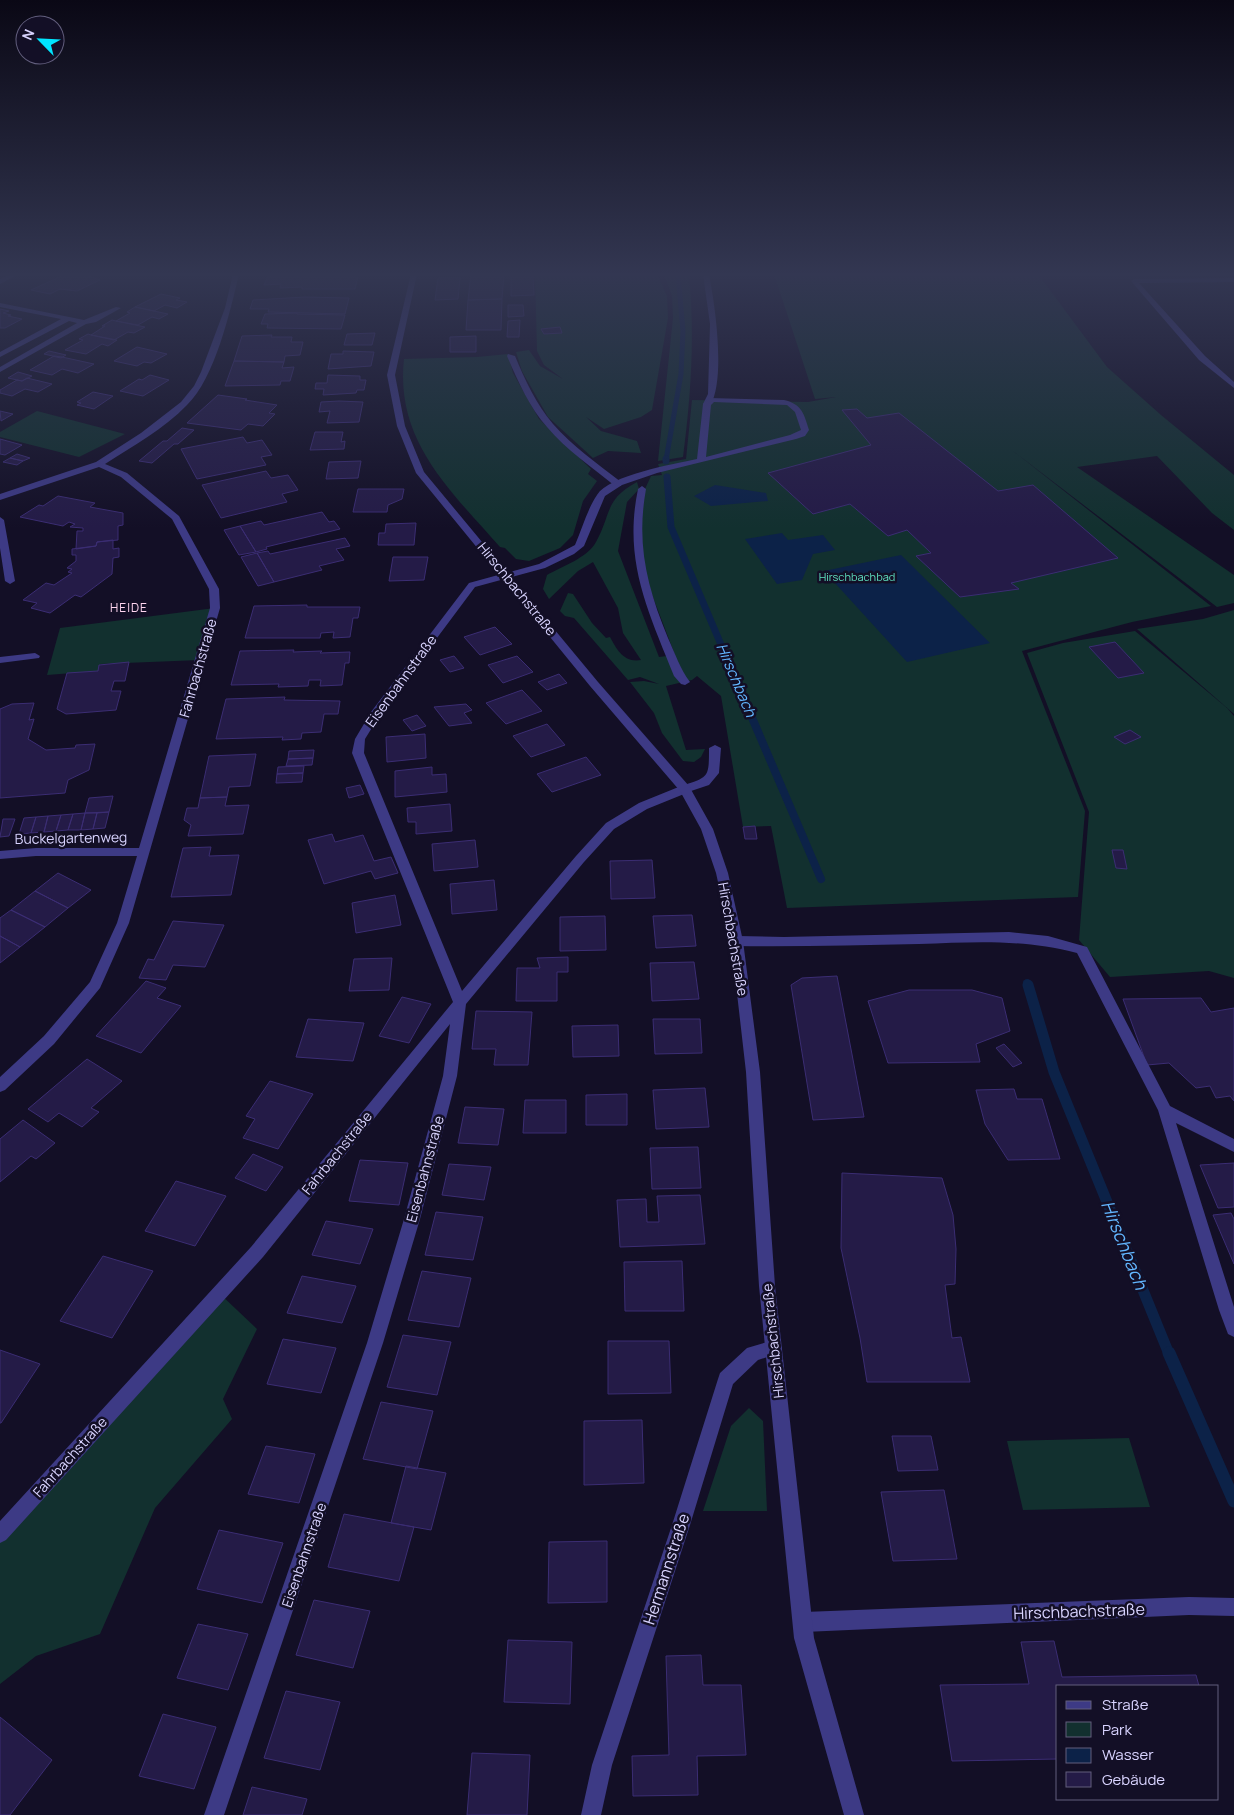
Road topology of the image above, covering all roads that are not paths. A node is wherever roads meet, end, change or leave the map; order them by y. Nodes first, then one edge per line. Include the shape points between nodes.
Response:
1 (20, 359) edge
2 (209, 359) edge
3 (395, 359) edge
4 (512, 359) edge
5 (713, 359) edge
6 (1203, 359) edge
7 (0, 370) edge
8 (1234, 386) edge
9 (707, 404) junction
10 (701, 460) junction
11 (100, 464) junction
12 (618, 484) junction
13 (642, 489) dead end
14 (0, 497) edge
15 (0, 520) edge
16 (507, 577) junction
17 (10, 581) dead end
18 (35, 656) dead end
19 (0, 660) edge
20 (686, 682) dead end
21 (715, 748) dead end
22 (685, 789) junction
23 (143, 852) junction
24 (0, 855) edge
25 (737, 941) junction
26 (460, 1003) junction
27 (0, 1086) edge
28 (1165, 1110) junction
29 (1234, 1146) edge
30 (1234, 1329) edge
31 (774, 1348) junction
32 (0, 1534) edge
33 (1234, 1607) edge
34 (804, 1622) junction
35 (214, 1815) edge
36 (592, 1815) edge
37 (854, 1815) edge

1 - 7 street
2 - 11 street via 198,387 184,404
3 - 16 street, Hirschbachstraße via 391,375 401,426 420,473
4 - 12 street via 544,418
5 - 9 street via 712,394
6 - 8 street
9 - 10 street
9 - 10 street, Eisenbahnstraße via 712,400 789,403 799,409 805,430 793,437
10 - 12 street, Eisenbahnstraße
11 - 14 street
11 - 23 street, Fahrbachstraße via 124,475 176,518 214,590 215,608
12 - 16 street, Eisenbahnstraße via 600,495 579,546 542,566
13 - 20 street via 637,504 636,543 642,579 679,676
15 - 17 street
16 - 22 street, Hirschbachstraße
16 - 26 street, Eisenbahnstraße via 472,585 376,712 360,739 358,753
18 - 19 street
21 - 22 street, Fahrbachstraße via 715,770 705,782
22 - 25 street, Hirschbachstraße via 707,829 722,873
22 - 26 street, Fahrbachstraße via 643,806 610,826
23 - 24 street, Buckelgartenweg
23 - 27 street, Fahrbachstraße via 123,923 95,985 49,1040
25 - 28 street via 1009,937 1048,941 1082,950
25 - 31 street, Hirschbachstraße via 758,1131
26 - 32 street, Fahrbachstraße via 257,1252
26 - 35 street, Eisenbahnstraße via 450,1076 375,1343
28 - 29 street
28 - 30 street
31 - 34 street, Hirschbachstraße
31 - 36 street, Hermannstraße via 753,1354 726,1379 602,1765
33 - 34 street, Hirschbachstraße via 1189,1606
34 - 37 street, Hirschbachstraße via 804,1638

